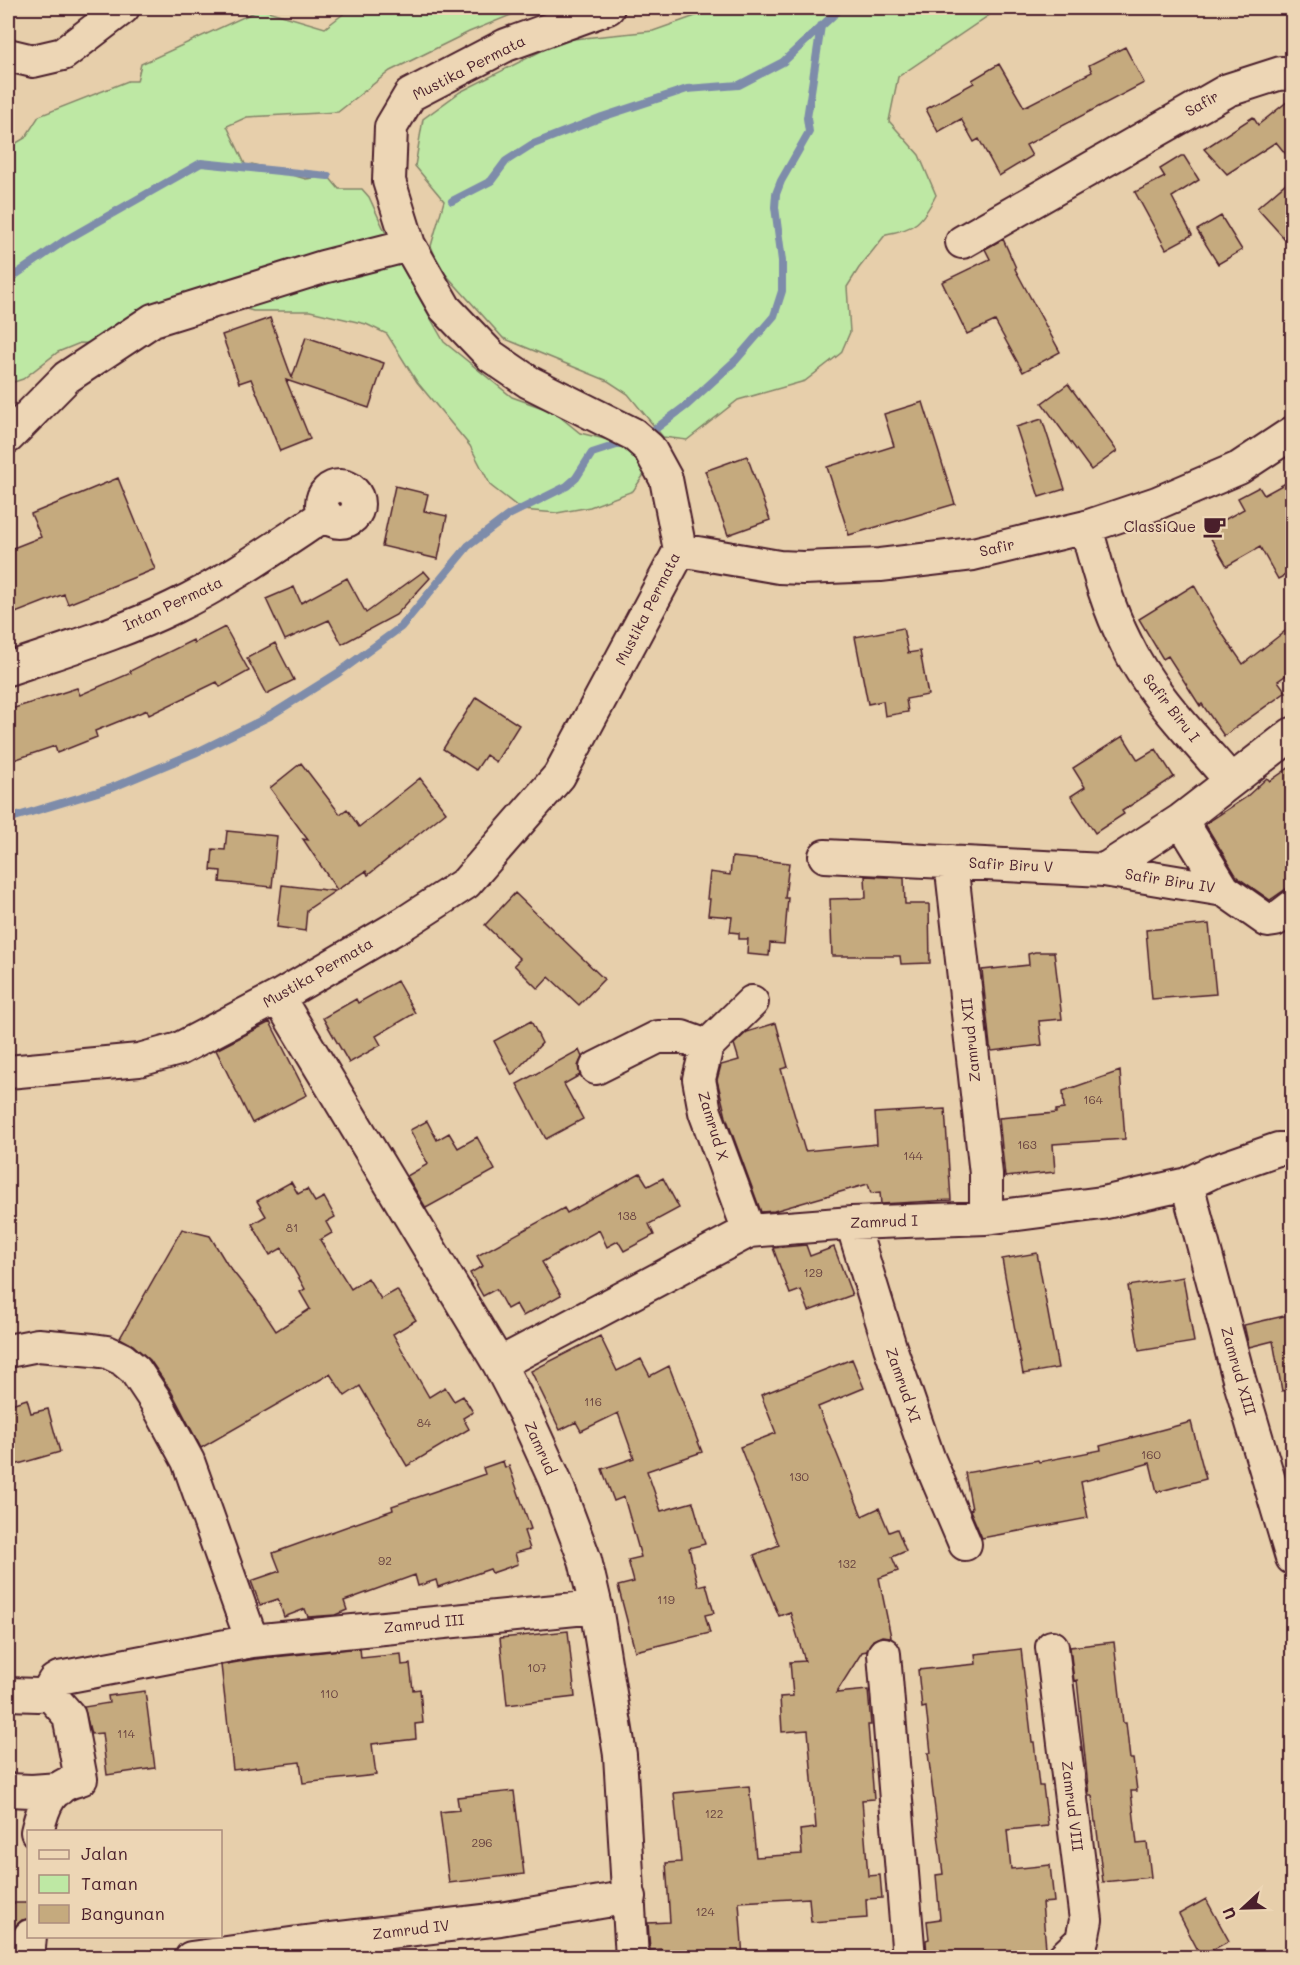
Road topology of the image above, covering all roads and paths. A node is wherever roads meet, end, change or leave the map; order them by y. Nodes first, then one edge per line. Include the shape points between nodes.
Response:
1 (123, 8) edge
2 (608, 8) edge
3 (8, 56) edge
4 (1293, 74) edge
5 (962, 242) dead end
6 (409, 245) junction
7 (1293, 433) edge
8 (8, 437) edge
9 (326, 514) dead end
10 (1086, 527) junction
11 (680, 550) junction
12 (8, 669) edge
13 (1293, 734) edge
14 (1231, 781) junction
15 (1181, 820) junction
16 (825, 856) dead end
17 (951, 862) junction
18 (1104, 870) junction
19 (1224, 890) junction
20 (1293, 908) edge
21 (278, 997) junction
22 (752, 1002) dead end
23 (707, 1046) junction
24 (596, 1068) dead end
25 (8, 1072) edge
26 (1293, 1149) edge
27 (1187, 1184) junction
28 (986, 1218) junction
29 (852, 1223) junction
30 (749, 1231) junction
31 (8, 1351) edge
32 (499, 1364) junction
33 (965, 1544) dead end
34 (1292, 1558) edge
35 (596, 1607) junction
36 (252, 1641) junction
37 (1052, 1647) dead end
38 (884, 1654) dead end
39 (8, 1694) edge
40 (38, 1695) dead end
41 (59, 1789) junction
42 (8, 1790) edge
43 (38, 1830) edge
44 (630, 1898) junction
45 (30, 1938) edge
46 (305, 1950) edge
47 (28, 1958) edge
48 (191, 1958) edge
49 (632, 1958) edge
50 (909, 1958) edge
51 (1063, 1958) edge

1 - 3 street via 63,54 33,61
2 - 6 street, Mustika Permata via 506,45 411,94 391,127 389,181
4 - 5 street, Safir via 1281,73 1228,90
6 - 8 street via 153,320 67,377
6 - 11 street, Mustika Permata via 445,308 491,356 529,382 633,434 649,448 666,479
7 - 10 street, Safir via 1239,468 1157,503
9 - 12 street, Intan Permata via 224,581 174,607
10 - 11 street, Safir via 973,554 880,565 779,567
10 - 14 street, Safir Biru I via 1107,602 1126,645 1150,684
11 - 21 street, Mustika Permata via 559,776 466,882
13 - 14 street
14 - 15 street
15 - 18 street
15 - 19 street
16 - 17 street, Safir Biru V
17 - 18 street, Safir Biru V
17 - 28 street, Zamrud XII via 986,1174
18 - 19 street, Safir Biru IV
19 - 20 street, Safir Biru IV via 1268,921
21 - 25 street, Mustika Permata via 168,1053 140,1060
21 - 32 street, Zamrud
22 - 23 street
23 - 24 street via 682,1036 658,1037
23 - 30 street, Zamrud X via 699,1079 705,1112
26 - 27 street, Zamrud I via 1278,1149
27 - 28 street, Zamrud I via 1102,1203
27 - 34 street, Zamrud XIII
28 - 29 street, Zamrud I
29 - 30 street, Zamrud I
29 - 33 street, Zamrud XI via 928,1457
30 - 32 street, Zamrud I
31 - 36 street via 38,1345 107,1352 135,1370 188,1461
32 - 35 street, Zamrud via 555,1480 585,1560
35 - 36 street, Zamrud III
35 - 44 street, Zamrud via 620,1755
36 - 41 street, Zamrud III via 59,1678 48,1692 69,1716 81,1779 66,1782
37 - 51 street, Zamrud VIII via 1086,1920 1082,1940
38 - 50 street
39 - 40 street
41 - 42 street
41 - 43 street via 45,1801
44 - 46 street, Zamrud IV
44 - 49 street, Zamrud
45 - 47 street
46 - 48 street, Zamrud IV

